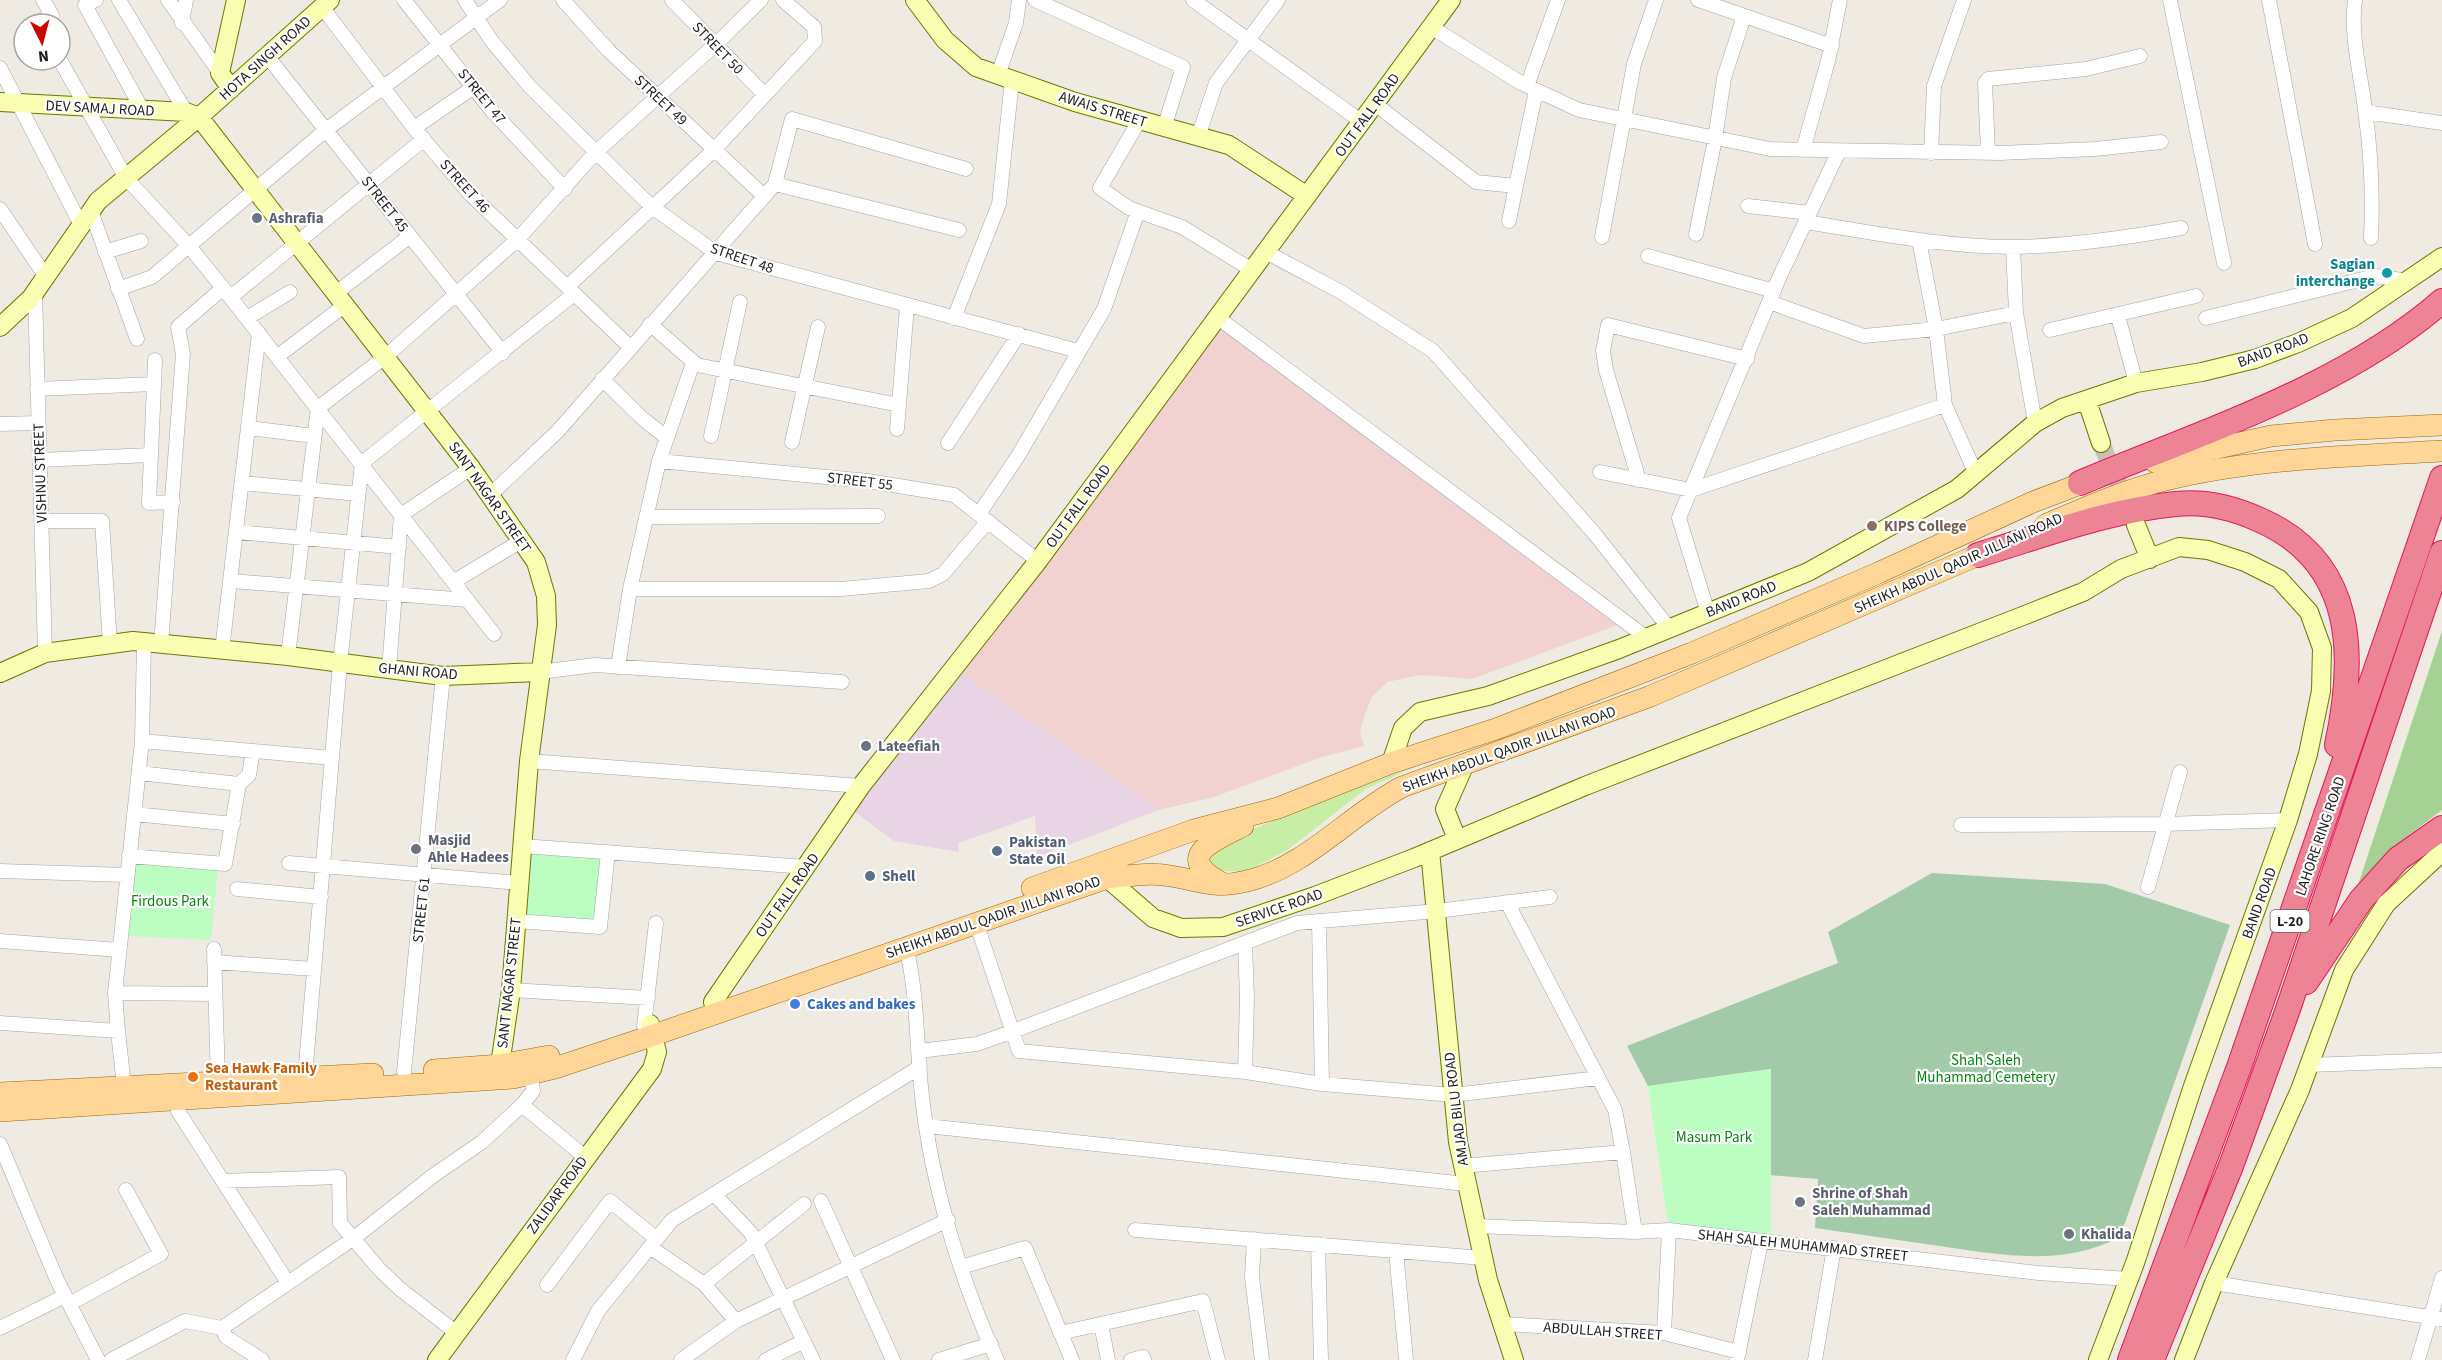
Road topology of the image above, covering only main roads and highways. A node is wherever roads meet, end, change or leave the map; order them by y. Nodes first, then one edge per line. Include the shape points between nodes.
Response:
1 (236, 0) edge
2 (915, 0) edge
3 (1451, 0) edge
4 (328, 2) edge
5 (231, 89) junction
6 (0, 102) edge
7 (193, 114) junction
8 (1307, 196) junction
9 (2442, 257) edge
10 (2442, 301) edge
11 (0, 327) edge
12 (2087, 401) junction
13 (2442, 425) edge
14 (2100, 443) tunnel mouth
15 (2442, 451) edge
16 (2442, 478) edge
17 (2080, 483) junction
18 (2136, 525) tunnel mouth
19 (2442, 553) edge
20 (1978, 555) junction
21 (2150, 559) junction
22 (540, 672) junction
23 (0, 673) edge
24 (1391, 763) junction
25 (1464, 766) junction
26 (1278, 808) junction
27 (2325, 822) junction
28 (2442, 828) edge
29 (1457, 839) junction
30 (1430, 851) junction
31 (2442, 852) edge
32 (1107, 878) junction
33 (1224, 884) junction
34 (715, 1007) junction
35 (2287, 1012) junction
36 (649, 1029) junction
37 (500, 1065) junction
38 (0, 1093) edge
39 (0, 1111) edge
40 (437, 1360) edge
41 (1514, 1360) edge
42 (2098, 1360) edge
43 (2130, 1360) edge
44 (2152, 1360) edge
45 (2184, 1360) edge

1 - 5 main road via 220,73
2 - 8 main road, AWAIS STREET via 945,40 976,67 1139,121 1229,145
3 - 8 main road, OUT FALL ROAD
4 - 5 main road, HOTA SINGH ROAD
5 - 7 main road, HOTA SINGH ROAD
6 - 7 main road, DEV SAMAJ ROAD via 84,104
7 - 11 main road, HOTA SINGH ROAD via 98,201 34,292
7 - 22 main road, SANT NAGAR STREET via 471,468 536,562 546,596 547,625
8 - 34 main road, OUT FALL ROAD via 1038,561 861,786
9 - 12 main road, BAND ROAD via 2352,318 2255,359 2136,383
10 - 17 highway via 2349,366
12 - 14 main road
12 - 24 main road, BAND ROAD via 2062,408 2035,423 1957,489 1808,572 1647,638 1488,696 1420,712 1403,728
13 - 17 main road, SHEIKH ABDUL QADIR JILLANI ROAD via 2271,436
15 - 20 main road, SHEIKH ABDUL QADIR JILLANI ROAD via 2313,457 2173,479 2084,508
16 - 27 highway, LAHORE RING ROAD / L-20
17 - 24 main road, SHEIKH ABDUL QADIR JILLANI ROAD via 1692,653 1496,729
18 - 21 main road
19 - 35 highway, LAHORE RING ROAD / L-20
20 - 25 main road, SHEIKH ABDUL QADIR JILLANI ROAD via 1651,696
20 - 27 highway via 2102,519 2177,503 2210,504 2280,528 2308,551 2329,582 2342,610 2348,643 2346,695
21 - 29 main road, BAND ROAD via 2121,569 2083,592
21 - 42 main road, BAND ROAD via 2179,547 2208,550 2279,579 2309,612 2322,648 2321,692 2288,820
22 - 23 main road, GHANI ROAD via 443,676 152,643 45,653
22 - 37 main road, SANT NAGAR STREET via 511,990
24 - 26 main road, SHEIKH ABDUL QADIR JILLANI ROAD
25 - 29 main road via 1445,809
25 - 33 main road, SHEIKH ABDUL QADIR JILLANI ROAD via 1402,787 1377,800 1287,865 1247,881
26 - 33 main road via 1208,842 1201,851 1203,870
26 - 34 main road, SHEIKH ABDUL QADIR JILLANI ROAD via 1194,830
27 - 43 highway, LAHORE RING ROAD / L-20
28 - 35 highway via 2398,859 2361,900
29 - 30 main road, SERVICE ROAD
30 - 32 main road, SERVICE ROAD via 1223,927 1181,928 1153,918
30 - 41 main road, AMJAD BILU ROAD via 1464,1174 1483,1258
31 - 45 main road via 2386,904 2344,970 2309,1065
32 - 33 main road, SHEIKH ABDUL QADIR JILLANI ROAD via 1170,876 1208,885
32 - 34 main road, SHEIKH ABDUL QADIR JILLANI ROAD
34 - 36 main road, SHEIKH ABDUL QADIR JILLANI ROAD
35 - 44 highway, LAHORE RING ROAD / L-20 via 2231,1166
36 - 37 main road, SHEIKH ABDUL QADIR JILLANI ROAD via 551,1056
36 - 39 main road, SHEIKH ABDUL QADIR JILLANI ROAD via 531,1074 499,1080
36 - 40 main road, ZALIDAR ROAD via 657,1052 651,1069
37 - 38 main road, SHEIKH ABDUL QADIR JILLANI ROAD

